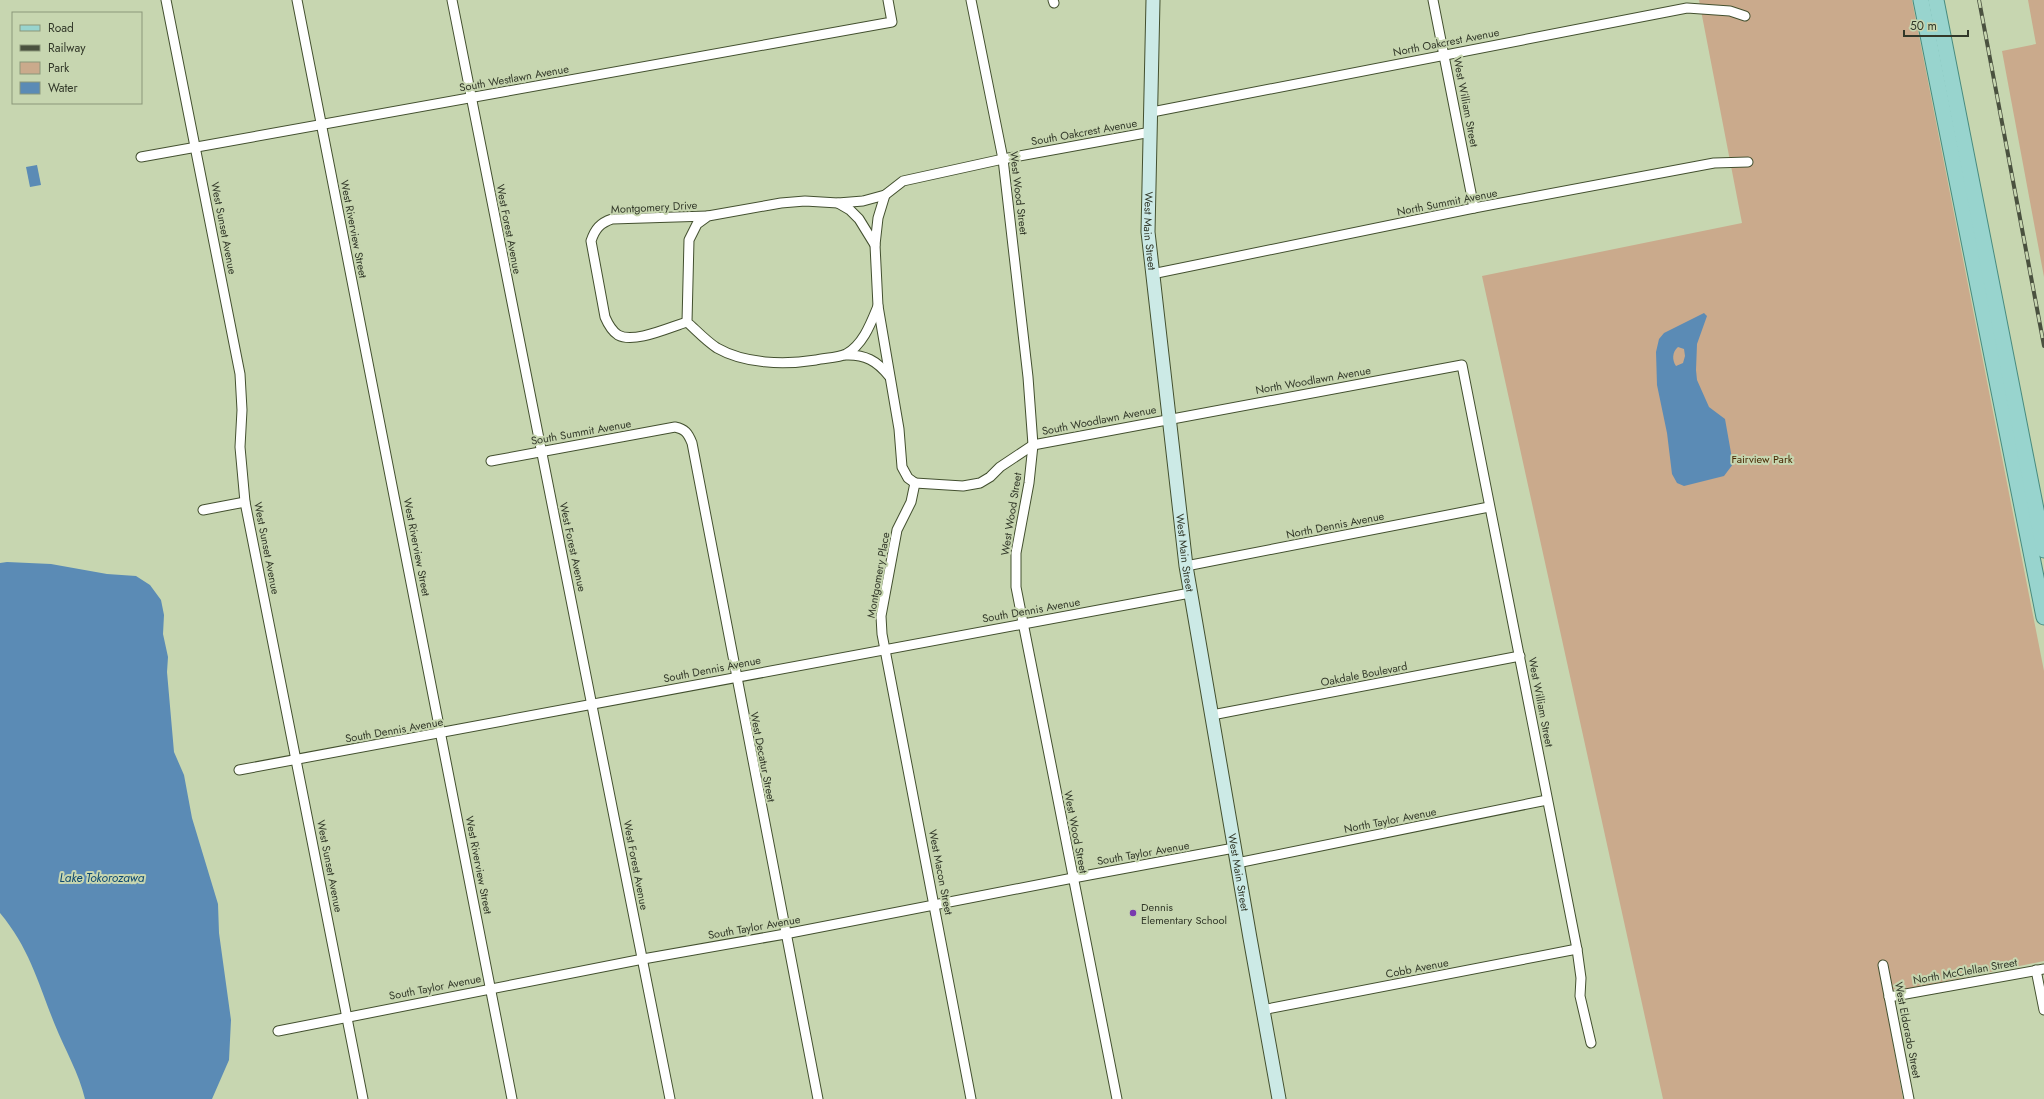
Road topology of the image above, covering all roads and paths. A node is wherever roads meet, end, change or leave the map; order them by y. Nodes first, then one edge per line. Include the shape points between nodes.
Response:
1 (166, 0) edge
2 (297, 0) edge
3 (452, 0) edge
4 (888, 0) edge
5 (971, 0) edge
6 (1153, 0) edge
7 (1434, 0) edge
8 (1921, 0) edge
9 (1936, 0) edge
10 (1686, 4) edge
11 (1745, 16) dead end
12 (1444, 54) junction
13 (471, 98) junction
14 (1152, 112) junction
15 (321, 124) junction
16 (1151, 132) junction
17 (195, 147) junction
18 (141, 157) dead end
19 (1003, 159) junction
20 (1748, 162) dead end
21 (885, 195) junction
22 (838, 203) junction
23 (1474, 208) junction
24 (708, 216) junction
25 (876, 245) junction
26 (1152, 274) junction
27 (878, 306) junction
28 (687, 322) junction
29 (845, 355) junction
30 (1462, 365) joint
31 (889, 376) junction
32 (1169, 419) junction
33 (675, 427) joint
34 (1033, 445) junction
35 (541, 452) junction
36 (491, 461) dead end
37 (915, 483) junction
38 (245, 502) junction
39 (1489, 507) junction
40 (202, 510) dead end
41 (2044, 550) edge
42 (1186, 566) junction
43 (1190, 593) junction
44 (2044, 617) edge
45 (1024, 624) junction
46 (885, 649) junction
47 (1520, 656) junction
48 (735, 677) junction
49 (593, 705) junction
50 (1212, 715) junction
51 (442, 734) junction
52 (296, 760) junction
53 (239, 770) dead end
54 (1547, 800) junction
55 (1234, 848) junction
56 (1236, 863) junction
57 (1073, 878) junction
58 (935, 905) junction
59 (785, 934) junction
60 (1577, 949) junction
61 (643, 959) junction
62 (1883, 965) dead end
63 (2040, 970) edge
64 (491, 988) junction
65 (1889, 997) junction
66 (1262, 1010) junction
67 (2044, 1010) edge
68 (347, 1016) junction
69 (278, 1031) dead end
70 (1591, 1043) dead end
71 (363, 1099) edge
72 (512, 1099) edge
73 (670, 1099) edge
74 (818, 1099) edge
75 (971, 1099) edge
76 (1117, 1099) edge
77 (1280, 1099) edge
78 (1910, 1099) edge

1 - 17 street, West Sunset Avenue
2 - 15 street, West Riverview Street
3 - 13 street, West Forest Avenue
4 - 13 street, South Westlawn Avenue via 892,22
5 - 19 street, West Wood Street
6 - 14 street, West Main Street
7 - 12 street, West William Street
8 - 44 main road
9 - 41 main road
10 - 11 street, North Oakcrest Avenue
10 - 12 street, North Oakcrest Avenue
12 - 14 street, North Oakcrest Avenue
12 - 23 street, West William Street
13 - 15 street, South Westlawn Avenue
13 - 35 street, West Forest Avenue
14 - 16 street, West Main Street
15 - 17 street, South Westlawn Avenue
15 - 51 street, West Riverview Street
16 - 19 street, South Oakcrest Avenue
16 - 26 street, West Main Street via 1148,224
17 - 18 street, South Westlawn Avenue
17 - 38 street, West Sunset Avenue via 240,374 240,447
19 - 21 street, South Oakcrest Avenue via 903,181
19 - 34 street, West Wood Street via 1028,377
20 - 23 street, North Summit Avenue via 1714,163
21 - 22 street via 863,201
21 - 25 street via 878,218
22 - 24 street via 781,203
22 - 25 street via 859,219
23 - 26 street, North Summit Avenue
24 - 28 street via 697,224 689,240
24 - 28 street, Montgomery Drive via 612,219 598,226 591,241 605,318 618,335 629,338 644,336
25 - 27 street
26 - 32 street, West Main Street
27 - 29 street via 861,340
27 - 31 street
28 - 29 street via 716,347 739,358 802,362
29 - 31 street via 855,354 869,358 880,365
30 - 32 street, North Woodlawn Avenue
30 - 39 street, West William Street
31 - 37 street via 899,429 902,467 908,478
32 - 34 street, South Woodlawn Avenue
32 - 42 street, West Main Street
33 - 35 street, South Summit Avenue
33 - 48 street, West Decatur Street via 688,434 692,443
34 - 37 street via 980,483 963,486
34 - 45 street, West Wood Street via 1014,570
35 - 36 street, South Summit Avenue
35 - 49 street, West Forest Avenue
37 - 46 street, Montgomery Place via 911,502 897,530 881,616
38 - 40 street
38 - 52 street, West Sunset Avenue
39 - 42 street, North Dennis Avenue
39 - 47 street, West William Street
42 - 43 street, West Main Street
43 - 45 street, South Dennis Avenue
43 - 50 street, West Main Street
45 - 46 street, South Dennis Avenue
45 - 57 street, West Wood Street
46 - 48 street, South Dennis Avenue
46 - 58 street, West Macon Street
47 - 50 street, Oakdale Boulevard
47 - 54 street, West William Street
48 - 49 street, South Dennis Avenue
48 - 59 street, West Decatur Street
49 - 51 street, South Dennis Avenue
49 - 61 street, West Forest Avenue
50 - 55 street, West Main Street
51 - 52 street, South Dennis Avenue
51 - 64 street, West Riverview Street
52 - 53 street, South Dennis Avenue
52 - 68 street, West Sunset Avenue
54 - 56 street, North Taylor Avenue
54 - 60 street, West William Street
55 - 56 street, West Main Street
55 - 57 street, South Taylor Avenue
56 - 66 street, West Main Street
57 - 58 street, South Taylor Avenue
57 - 76 street, West Wood Street
58 - 59 street, South Taylor Avenue
58 - 75 street, West Macon Street
59 - 61 street, South Taylor Avenue
59 - 74 street, West Decatur Street
60 - 66 street, Cobb Avenue
60 - 70 street, West William Street via 1581,978 1580,996
61 - 64 street, South Taylor Avenue
61 - 73 street, West Forest Avenue
62 - 65 street, West Eldorado Street
63 - 65 street, North McClellan Street
63 - 67 street
64 - 68 street, South Taylor Avenue
64 - 72 street, West Riverview Street
65 - 78 street, West Eldorado Street
66 - 77 street, West Main Street
68 - 69 street, South Taylor Avenue
68 - 71 street, West Sunset Avenue

